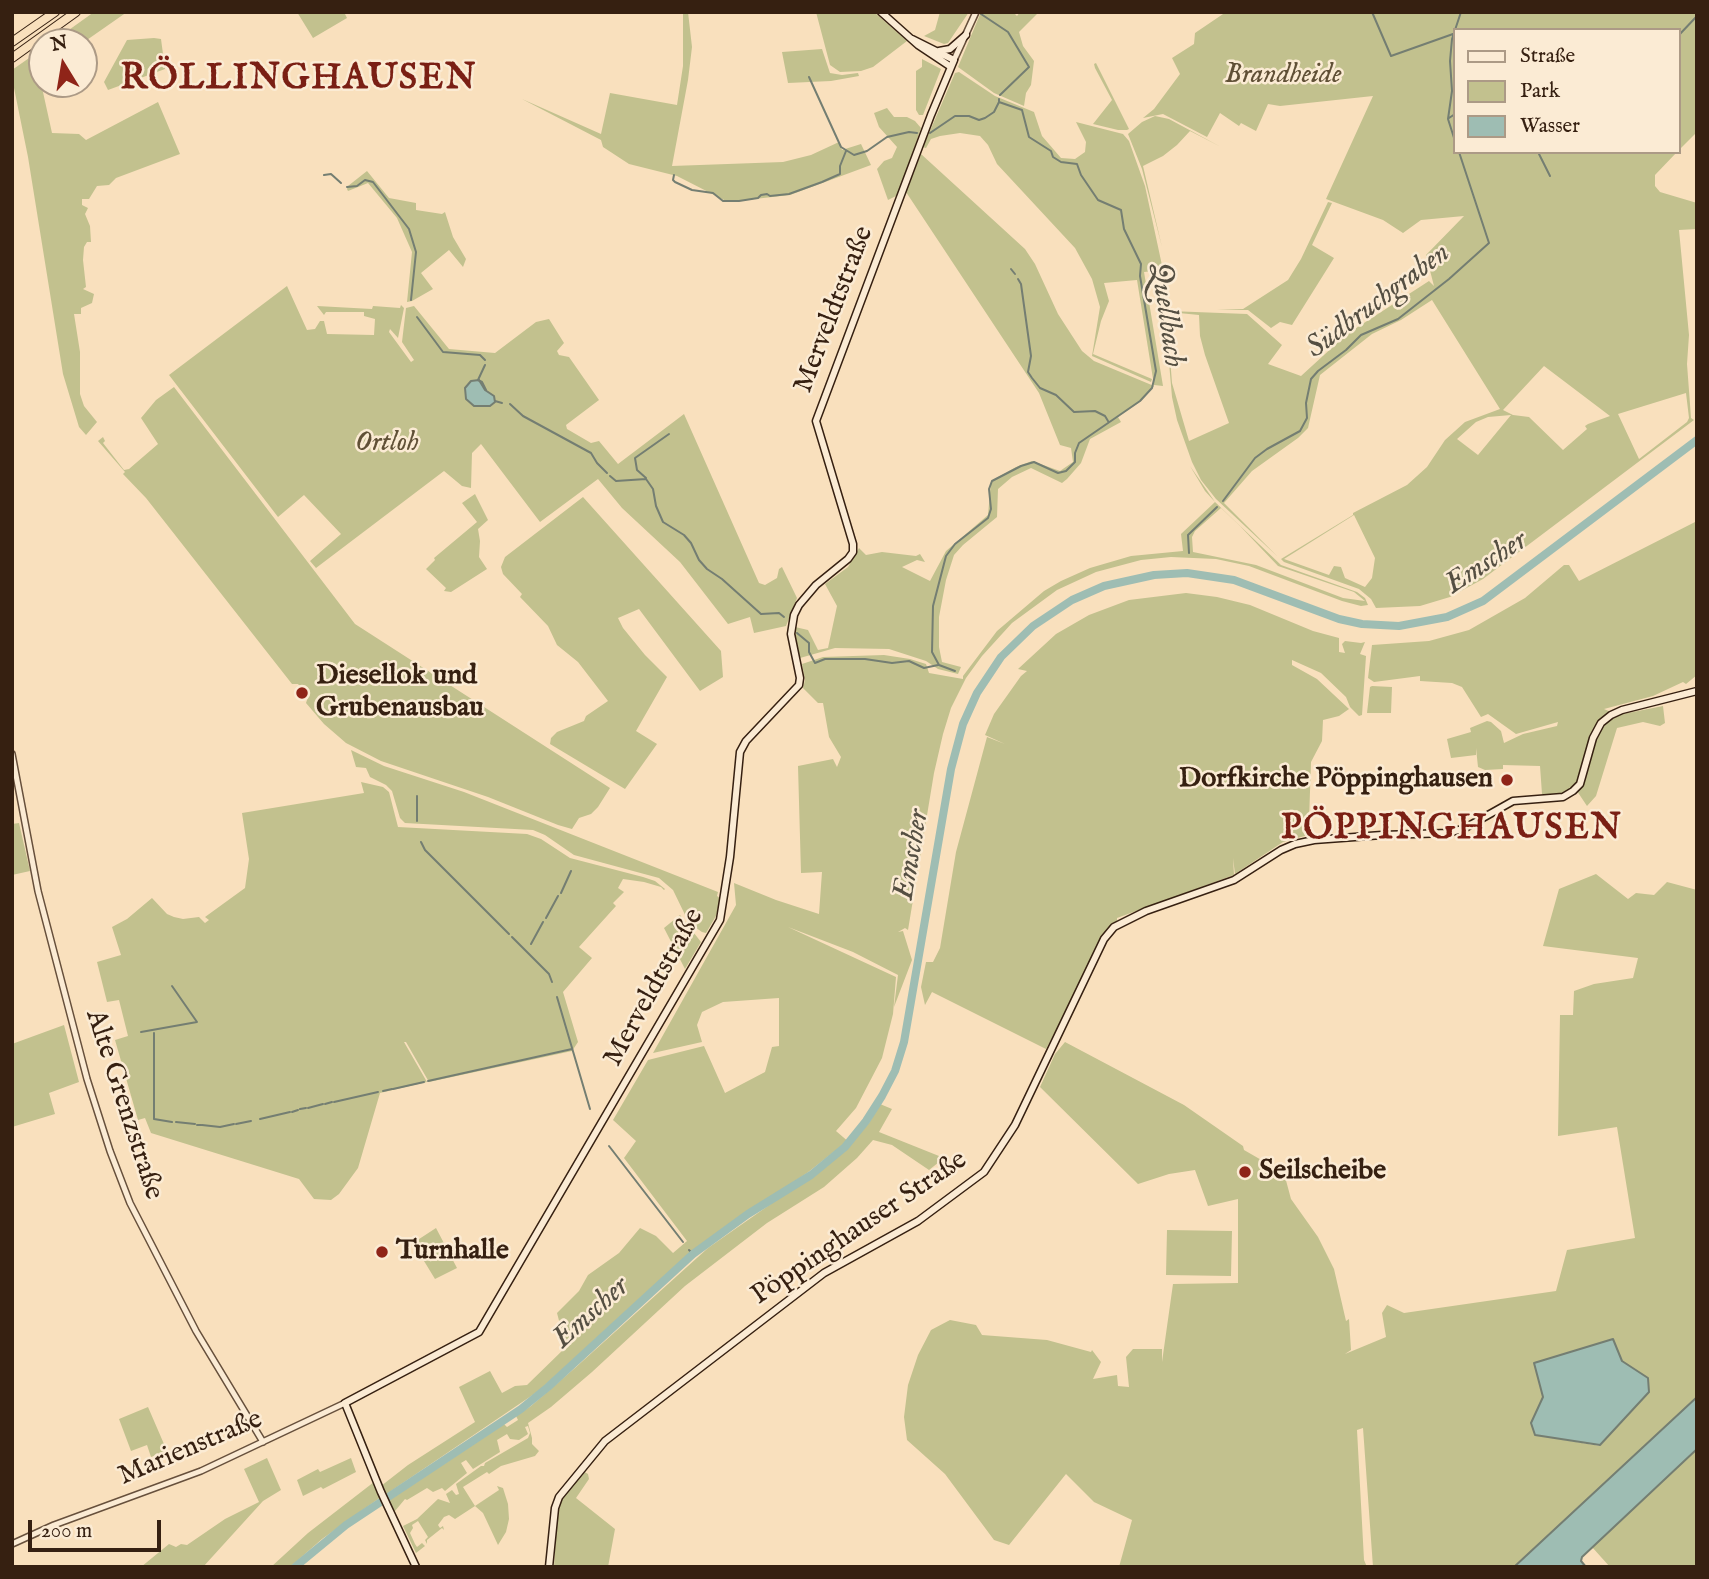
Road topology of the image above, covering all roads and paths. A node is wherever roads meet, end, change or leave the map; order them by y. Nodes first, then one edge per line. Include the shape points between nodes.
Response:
1 (55, 12) edge
2 (76, 12) edge
3 (881, 12) edge
4 (976, 12) edge
5 (966, 35) junction
6 (912, 39) junction
7 (12, 42) edge
8 (936, 51) junction
9 (12, 58) edge
10 (953, 63) junction
11 (1697, 691) edge
12 (12, 754) edge
13 (345, 1403) junction
14 (263, 1443) junction
15 (12, 1544) edge
16 (416, 1567) edge
17 (549, 1567) edge

1 - 7 highway
2 - 9 highway
3 - 6 main road
4 - 5 street, Merveldtstraße
5 - 8 main road via 950,49
5 - 10 street, Merveldtstraße
6 - 8 main road
6 - 10 main road
8 - 10 main road
10 - 13 main road, Merveldtstraße via 818,413 818,429 853,552 799,605 791,634 799,685 740,752 720,920 480,1332
11 - 17 main road, Pöppinghauser Straße via 1622,710 1601,723 1580,784 1569,795 1507,803 1449,833 1295,844 1234,880 1114,927 1104,939 1015,1125 984,1172 918,1221 824,1273 606,1441 559,1497
12 - 14 street, Alte Grenzstraße via 38,891 86,1079 110,1151 130,1203 196,1331
13 - 14 street, Marienstraße
13 - 16 main road
14 - 15 street, Marienstraße

